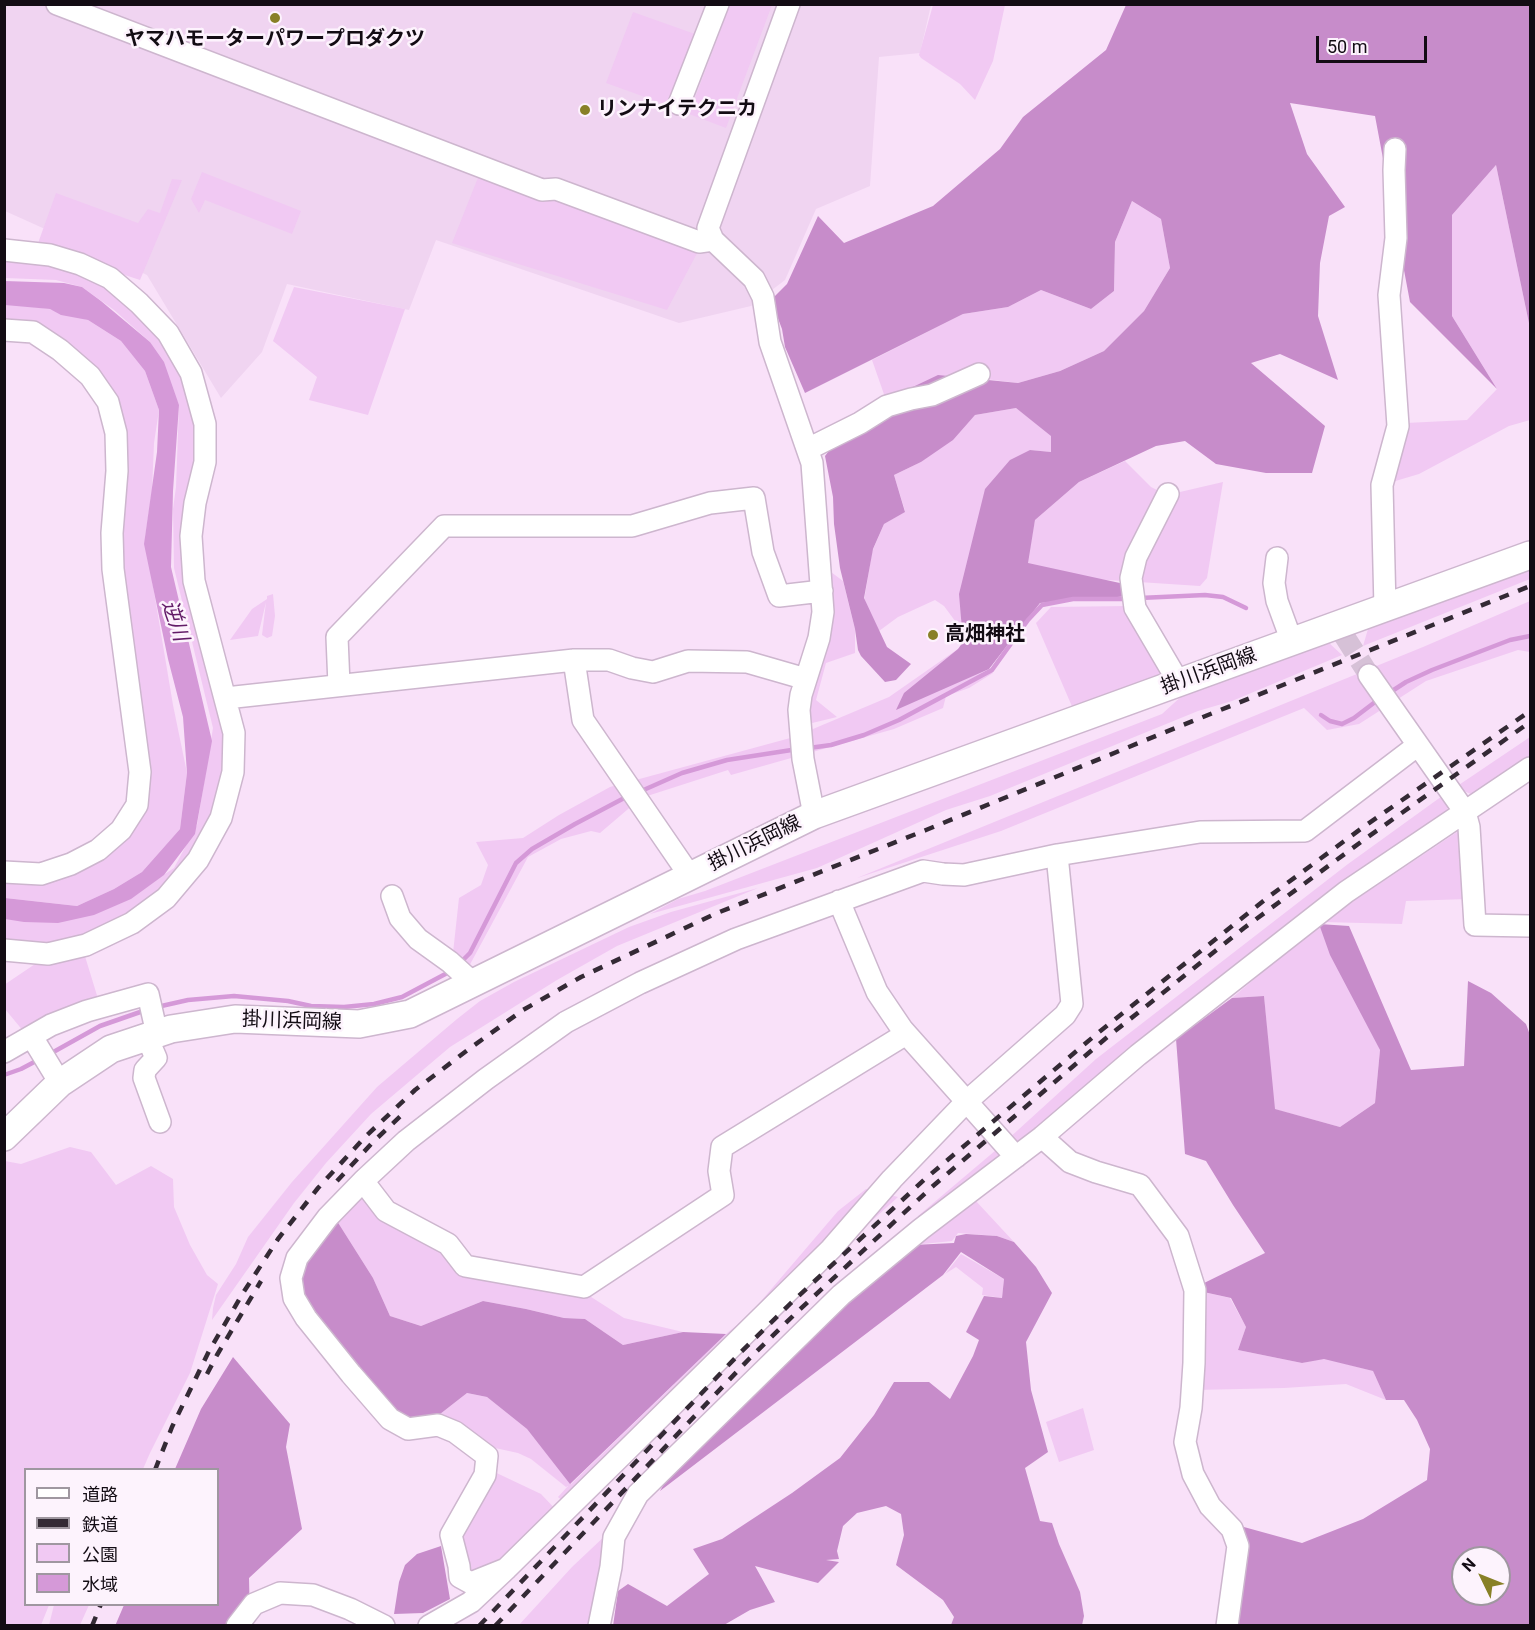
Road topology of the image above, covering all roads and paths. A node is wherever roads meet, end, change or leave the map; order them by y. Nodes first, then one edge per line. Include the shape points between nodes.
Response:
1 (57, 4) edge
2 (718, 4) edge
3 (789, 4) edge
4 (679, 104) dead end
5 (1395, 149) dead end
6 (713, 240) junction
7 (4, 250) edge
8 (4, 330) edge
9 (979, 374) dead end
10 (808, 449) junction
11 (1168, 494) dead end
12 (1530, 555) edge
13 (1277, 558) dead end
14 (822, 591) junction
15 (1385, 608) junction
16 (1292, 642) junction
17 (574, 660) junction
18 (806, 679) junction
19 (1373, 681) tunnel mouth
20 (1179, 682) junction
21 (339, 686) junction
22 (226, 698) junction
23 (1418, 745) junction
24 (1530, 768) edge
25 (1465, 812) junction
26 (814, 815) junction
27 (1057, 855) junction
28 (4, 872) edge
29 (690, 876) junction
30 (392, 896) dead end
31 (839, 901) junction
32 (1530, 926) edge
33 (4, 950) edge
34 (463, 974) junction
35 (152, 1023) junction
36 (906, 1034) junction
37 (35, 1041) junction
38 (4, 1052) edge
39 (55, 1075) junction
40 (966, 1102) junction
41 (160, 1122) dead end
42 (4, 1137) edge
43 (1042, 1137) junction
44 (1016, 1157) junction
45 (363, 1181) junction
46 (506, 1569) junction
47 (237, 1626) edge
48 (384, 1626) edge
49 (429, 1626) edge
50 (599, 1626) edge
51 (1227, 1626) edge

1 - 6 street via 542,190 556,189 699,242
2 - 4 street
3 - 6 street via 708,228
5 - 15 street via 1396,238 1389,295 1398,426 1382,486
6 - 10 street via 754,279 762,297 770,342
7 - 22 street via 50,255 110,278 168,333 191,373 205,424 205,462 190,536 194,581
8 - 28 street via 33,332 60,350 90,376 108,402 117,452 113,569 140,772 137,805 121,830 98,850 41,874
9 - 10 street via 932,395 887,406
10 - 14 street
11 - 20 street via 1136,557 1131,578 1135,608
12 - 15 main road, 掛川浜岡線
13 - 16 street via 1277,601
14 - 18 street via 819,638
14 - 21 street via 779,596 763,552 754,498 710,503 632,526 444,526 337,637
15 - 16 main road, 掛川浜岡線 via 1341,629
16 - 20 main road, 掛川浜岡線
17 - 18 street via 609,660 653,672 688,661 747,662
17 - 21 street
17 - 29 street via 583,720
18 - 26 street via 799,710
19 - 23 street
20 - 26 main road, 掛川浜岡線
21 - 22 street
22 - 33 street via 234,733 233,772 221,818 198,860 166,898 132,923 86,945 48,954
23 - 25 street
23 - 27 street via 1305,831 1200,832
24 - 25 street
25 - 32 street via 1475,925
25 - 43 street via 1346,892 1137,1054
26 - 29 main road, 掛川浜岡線
27 - 31 street via 964,875 923,871
27 - 40 street via 1072,1004 1065,1015
29 - 34 main road, 掛川浜岡線
30 - 34 street via 400,918 418,939
31 - 36 street via 877,992
31 - 45 street via 736,939 566,1022 406,1141
34 - 35 main road, 掛川浜岡線 via 410,1014 359,1024 235,1019 171,1029
35 - 37 street via 148,994 51,1025
35 - 39 main road, 掛川浜岡線 via 111,1049
35 - 41 street via 156,1058 145,1070 144,1078
36 - 40 street
36 - 45 street via 722,1147 719,1171 723,1195 584,1287 465,1266 448,1244 386,1211
37 - 38 street
37 - 39 street
39 - 42 main road, 掛川浜岡線
40 - 44 street
40 - 46 street via 831,1249
43 - 44 street
43 - 51 street via 1070,1162 1140,1185 1178,1236 1195,1290 1192,1397 1185,1442 1193,1474 1210,1506 1232,1529 1238,1546
44 - 50 street via 842,1295 638,1494 614,1537
45 - 46 street via 328,1217 297,1258 291,1278 294,1298 306,1318 390,1419 408,1430 438,1425 455,1432 487,1456 485,1475 451,1536 460,1577 471,1583
46 - 49 street via 471,1602
47 - 48 street via 254,1604 280,1593 313,1595

